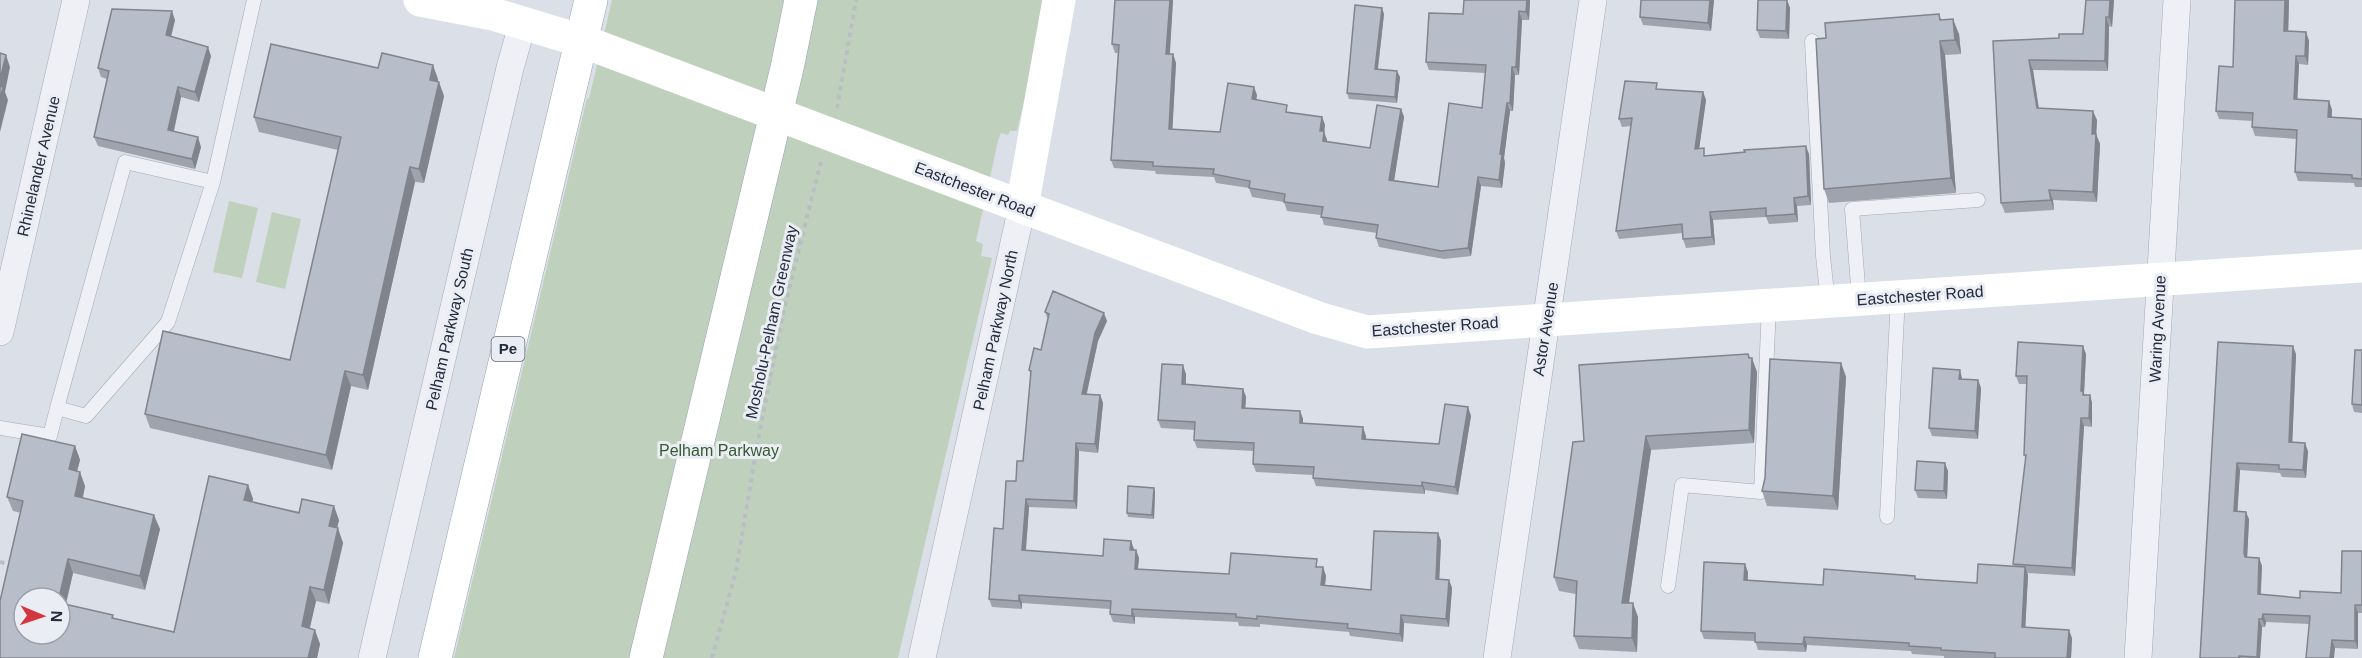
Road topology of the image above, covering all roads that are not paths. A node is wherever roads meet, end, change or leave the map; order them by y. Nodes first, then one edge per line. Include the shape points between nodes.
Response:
1 (76, 0) edge
2 (254, 0) edge
3 (420, 0) edge
4 (591, 0) edge
5 (801, 0) edge
6 (1059, 0) edge
7 (1593, 0) edge
8 (2177, 0) edge
9 (525, 11) edge
10 (582, 41) junction
11 (1812, 41) dead end
12 (775, 115) junction
13 (213, 182) junction
14 (1978, 200) dead end
15 (1022, 207) junction
16 (2362, 266) edge
17 (2160, 278) junction
18 (1898, 296) junction
19 (1844, 300) junction
20 (1769, 306) junction
21 (1546, 321) junction
22 (0, 332) edge
23 (57, 408) junction
24 (0, 428) edge
25 (1887, 517) dead end
26 (1668, 586) dead end
27 (372, 658) edge
28 (435, 658) edge
29 (646, 658) edge
30 (922, 658) edge
31 (1497, 658) edge
32 (2138, 658) edge

1 - 22 street, Rhinelander Avenue
2 - 13 lane
3 - 9 main road, Eastchester Road
4 - 10 main road, Pe
5 - 12 main road
6 - 15 main road, Pelham Parkway North
7 - 21 street, Astor Avenue
8 - 17 street, Waring Avenue
9 - 10 main road, Eastchester Road
9 - 27 street, Pelham Parkway South
10 - 12 main road, Eastchester Road
10 - 28 main road, Pe
11 - 19 lane via 1824,256
12 - 15 main road, Eastchester Road
12 - 29 main road
13 - 23 lane via 168,322 86,416
13 - 23 lane via 125,162
14 - 19 lane via 1851,209
15 - 21 main road, Eastchester Road via 1318,318 1367,332
15 - 30 street, Pelham Parkway North
16 - 17 main road, Eastchester Road
17 - 18 main road, Eastchester Road
17 - 32 street, Waring Avenue
18 - 19 main road, Eastchester Road
18 - 25 lane
19 - 20 main road, Eastchester Road
20 - 21 main road, Eastchester Road
20 - 26 lane via 1761,492 1682,484
21 - 31 street, Astor Avenue
23 - 24 lane via 50,436

